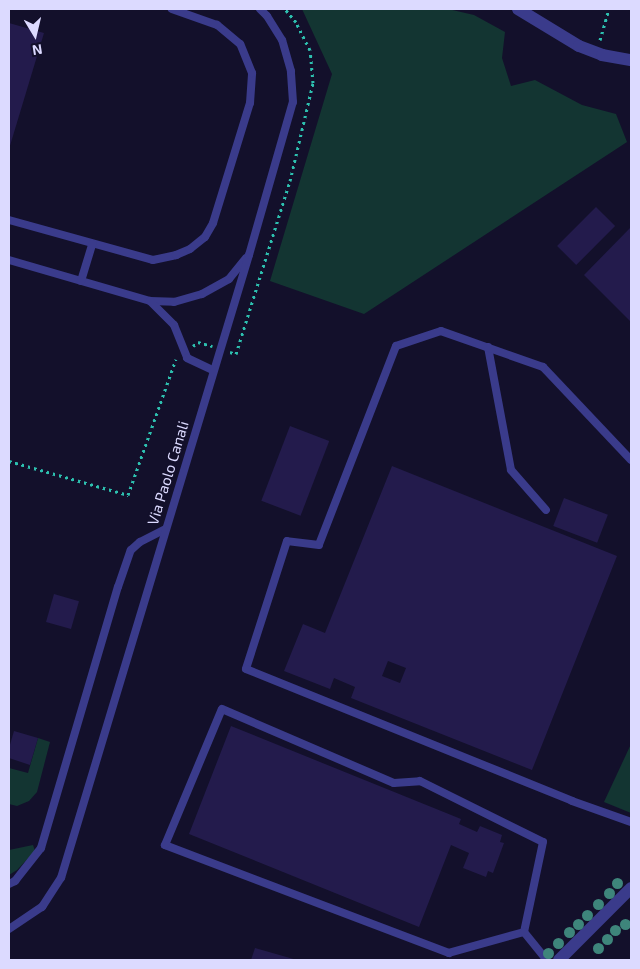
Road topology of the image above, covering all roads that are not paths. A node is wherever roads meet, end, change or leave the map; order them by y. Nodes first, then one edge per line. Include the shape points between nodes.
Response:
1 (172, 9) edge
2 (260, 9) edge
3 (518, 9) edge
4 (631, 60) edge
5 (9, 220) edge
6 (92, 244) junction
7 (249, 255) junction
8 (9, 260) edge
9 (81, 281) junction
10 (150, 301) junction
11 (488, 348) junction
12 (213, 370) junction
13 (631, 460) edge
14 (546, 510) dead end
15 (165, 529) junction
16 (631, 822) edge
17 (9, 884) edge
18 (631, 888) edge
19 (9, 929) edge
20 (524, 932) junction
21 (547, 960) edge
22 (558, 960) edge

1 - 6 lane via 218,24 240,44 252,73 250,103 214,223 205,237 190,249 153,260
2 - 7 lane, Via Paolo Canali via 282,40 291,72 293,102
3 - 4 street via 580,46
5 - 6 lane
6 - 9 lane
7 - 10 lane via 229,279 202,294 174,302
7 - 12 lane, Via Paolo Canali
8 - 9 lane
9 - 10 lane
10 - 12 lane via 174,325 186,358
11 - 13 lane via 542,367
11 - 14 lane via 511,470
11 - 16 lane via 440,331 396,346 319,545 287,541 246,669
12 - 15 lane, Via Paolo Canali
15 - 17 lane via 131,550 41,848 16,881
15 - 19 lane, Via Paolo Canali via 61,878 42,907
18 - 22 street
20 - 20 lane via 543,842 420,781 394,783 222,709 165,845 449,953
20 - 21 lane

